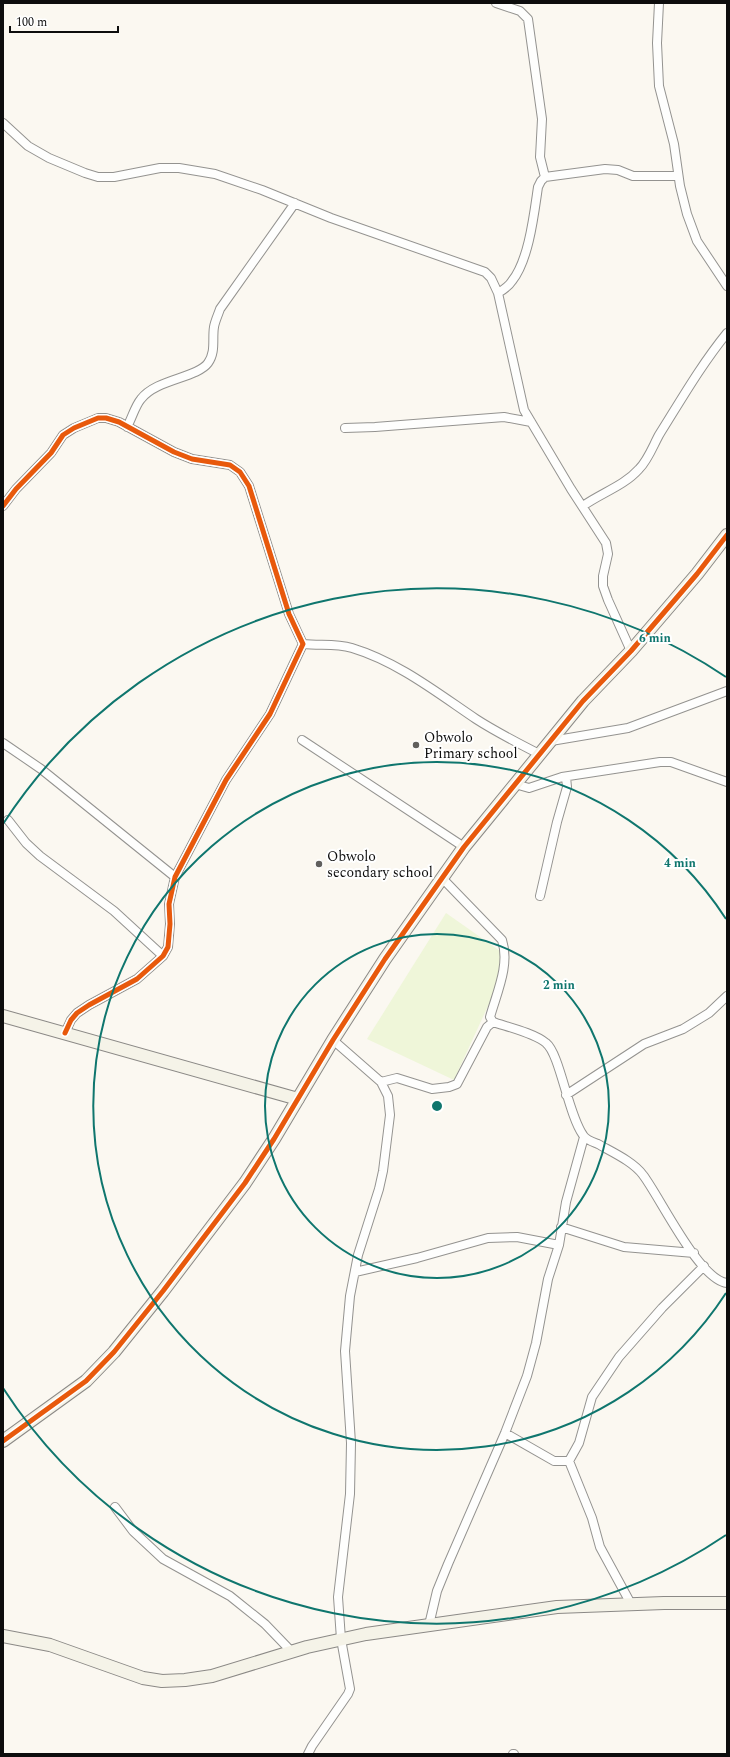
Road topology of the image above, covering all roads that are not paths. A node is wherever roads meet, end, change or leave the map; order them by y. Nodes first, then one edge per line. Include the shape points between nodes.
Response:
1 (496, 3) edge
2 (659, 3) edge
3 (3, 123) edge
4 (678, 176) junction
5 (545, 177) junction
6 (295, 203) junction
7 (727, 286) edge
8 (498, 293) junction
9 (727, 333) edge
10 (531, 422) junction
11 (128, 427) junction
12 (345, 428) dead end
13 (3, 506) edge
14 (583, 506) junction
15 (727, 535) edge
16 (304, 644) junction
17 (632, 651) junction
18 (727, 691) edge
19 (302, 740) dead end
20 (551, 741) junction
21 (3, 743) edge
22 (539, 754) junction
23 (566, 777) junction
24 (727, 782) edge
25 (515, 784) junction
26 (8, 820) dead end
27 (464, 847) junction
28 (176, 877) junction
29 (442, 878) junction
30 (540, 896) dead end
31 (163, 956) junction
32 (727, 996) edge
33 (3, 1016) edge
34 (493, 1022) junction
35 (65, 1033) junction
36 (333, 1040) junction
37 (381, 1082) junction
38 (566, 1095) junction
39 (298, 1100) junction
40 (584, 1137) junction
41 (561, 1227) junction
42 (559, 1245) junction
43 (694, 1254) junction
44 (704, 1266) junction
45 (355, 1272) junction
46 (727, 1283) edge
47 (505, 1433) junction
48 (3, 1441) edge
49 (569, 1461) junction
50 (115, 1507) dead end
51 (727, 1602) edge
52 (631, 1604) junction
53 (429, 1625) junction
54 (3, 1636) edge
55 (341, 1639) junction
56 (292, 1652) junction
57 (308, 1754) edge

1 - 5 street via 520,10 528,19 542,119 540,157
2 - 4 street via 659,86 674,144
3 - 6 street via 28,146 49,158 98,177 114,177 160,168 179,168 215,174
4 - 5 street via 633,176 618,170 605,169
4 - 7 street via 687,214 697,241
5 - 8 street via 538,187 528,242 520,267 512,282
6 - 8 street via 398,242 474,267 491,278
6 - 11 street via 220,309 214,327 213,353 208,364 198,371 173,379 149,391 140,400
8 - 10 street via 524,410
9 - 14 street via 691,382 640,469 623,483
10 - 12 street via 504,417
10 - 14 street
11 - 13 street via 106,418 98,418 74,428 63,435 51,453
11 - 16 street via 174,452 192,459 230,465 240,472 249,486 289,614
14 - 17 street via 606,543 608,554 603,586
15 - 17 street
16 - 22 street via 324,643 369,654 415,677 487,726
16 - 28 street via 270,714 226,780
17 - 20 street via 583,701
18 - 20 street via 628,728
19 - 27 street
20 - 22 street
21 - 28 street via 41,769
22 - 25 street
23 - 24 street via 671,762
23 - 25 street via 529,788
23 - 30 street via 567,787
25 - 27 street
26 - 31 street via 40,856 114,911
27 - 29 street
28 - 31 street via 169,904 168,947
29 - 34 street via 502,940 506,960 490,1017
29 - 36 street via 385,959
31 - 35 street via 137,979 77,1013
32 - 38 street via 709,1013 683,1029 644,1044
33 - 35 street
34 - 37 street via 487,1027 457,1084 432,1089 397,1078
34 - 38 street via 547,1043 554,1054
35 - 39 street
36 - 37 street
36 - 39 street
37 - 45 street via 388,1096 390,1115 383,1171
38 - 40 street
39 - 48 street via 244,1183 114,1352 86,1381
40 - 41 street
40 - 43 street via 618,1155 642,1173
41 - 42 street
41 - 43 street via 624,1247
42 - 45 street via 517,1237 488,1238 418,1258
42 - 47 street via 548,1279 527,1376
43 - 44 street
44 - 46 street via 714,1277
44 - 49 street via 662,1308 624,1352 592,1397 579,1443
45 - 55 street via 345,1351 351,1473 338,1597
47 - 49 street via 554,1461
47 - 53 street via 437,1591
49 - 52 street via 592,1518 600,1547
50 - 56 street via 133,1532 163,1559 230,1596 265,1624
51 - 52 street
52 - 53 street via 557,1607
53 - 55 street
54 - 56 street via 50,1645 143,1678 162,1681 212,1676
55 - 56 street
55 - 57 street via 350,1689

